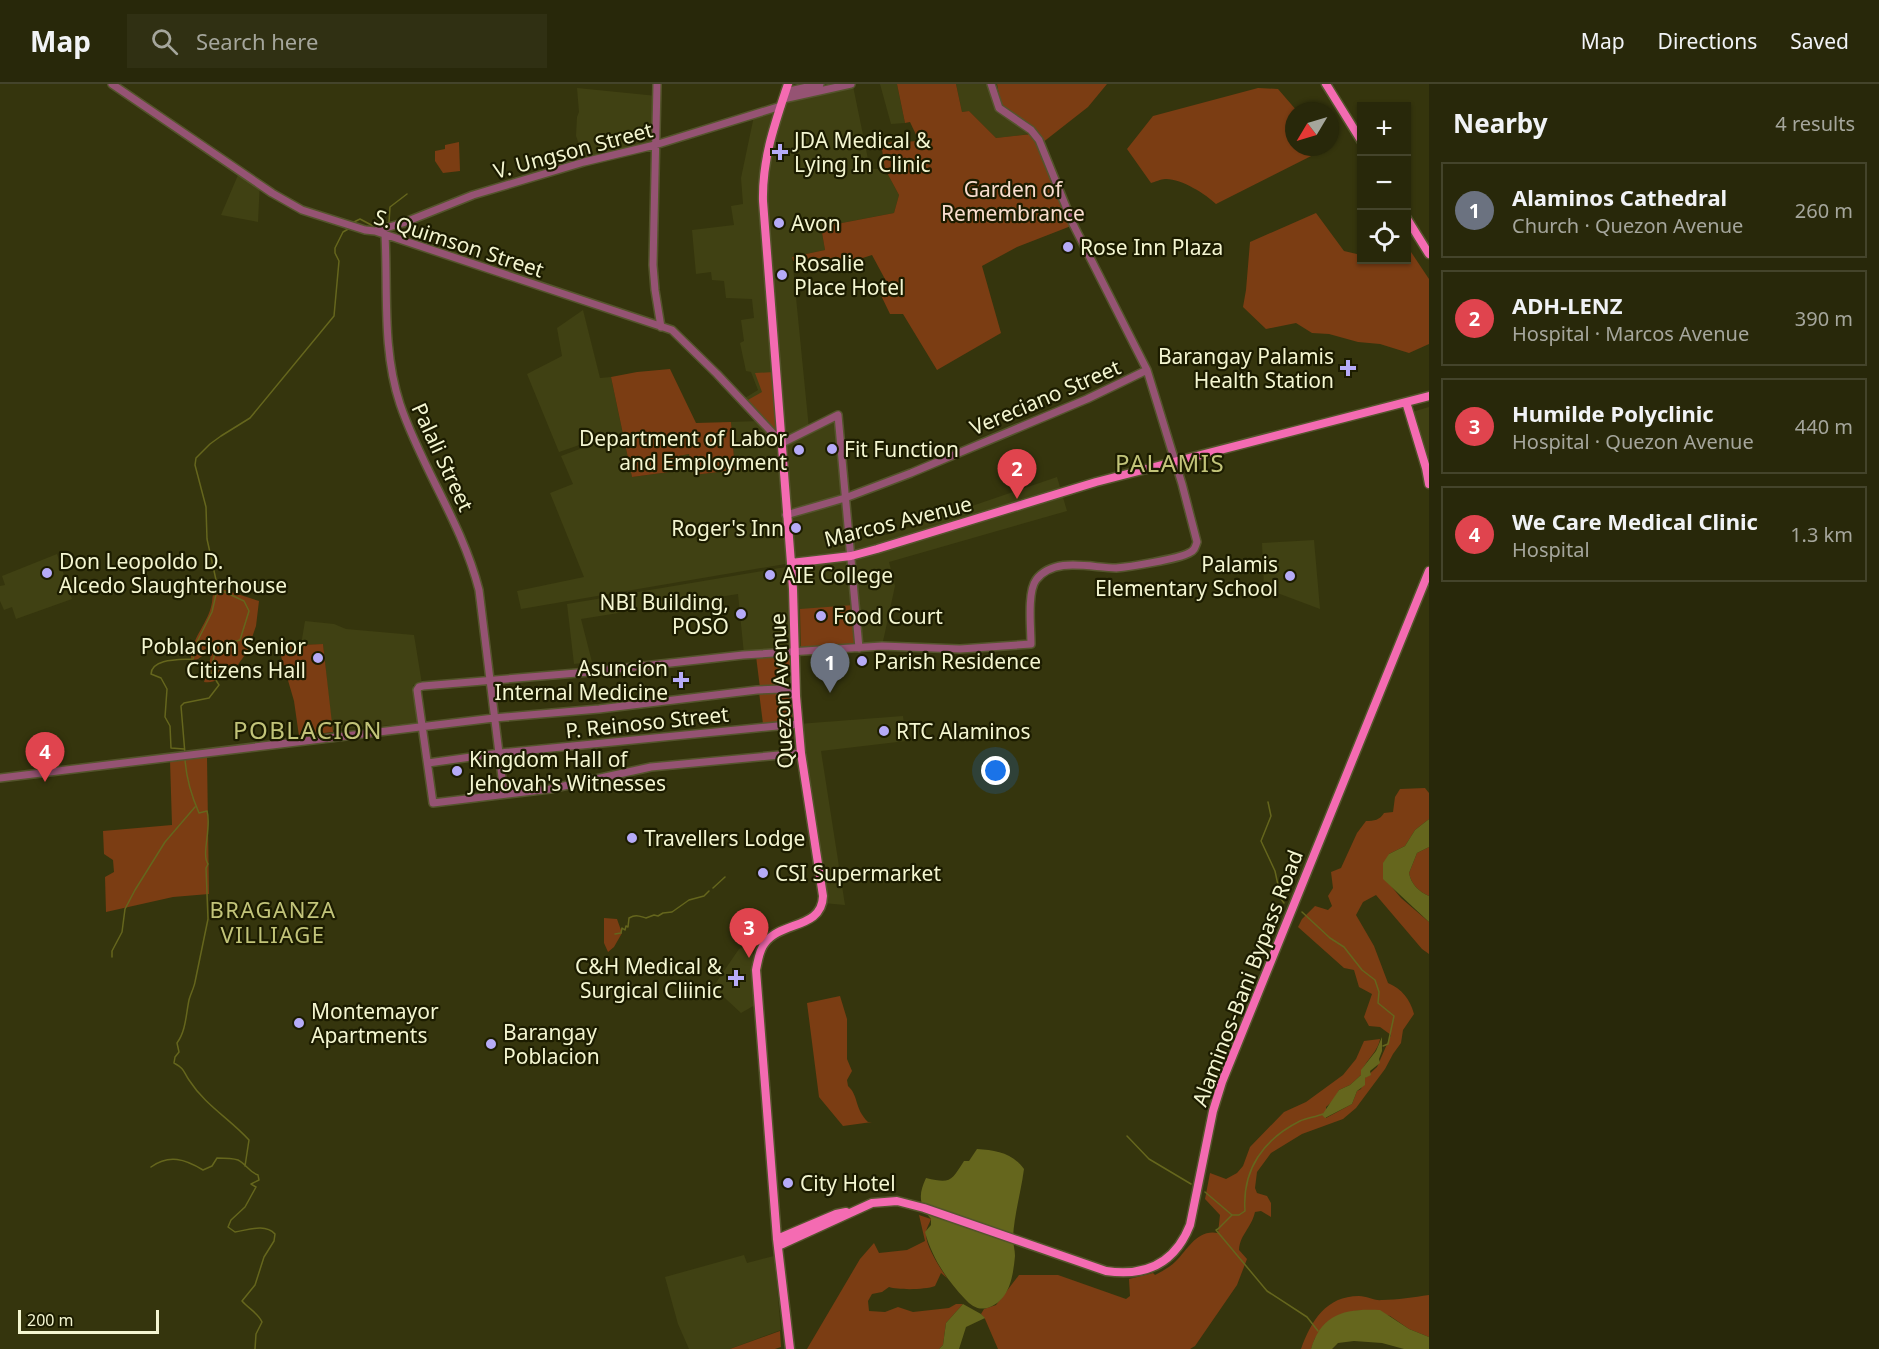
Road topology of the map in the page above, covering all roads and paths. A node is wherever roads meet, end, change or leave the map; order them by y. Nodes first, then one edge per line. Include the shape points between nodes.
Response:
1 (112, 84) edge
2 (657, 84) edge
3 (820, 84) edge
4 (851, 84) edge
5 (991, 84) edge
6 (1326, 84) edge
7 (840, 85) edge
8 (813, 89) junction
9 (784, 95) edge
10 (1357, 134) edge
11 (655, 145) junction
12 (1411, 224) edge
13 (375, 231) junction
14 (385, 235) junction
15 (1429, 254) edge
16 (661, 327) junction
17 (1147, 370) junction
18 (1429, 396) edge
19 (1403, 403) junction
20 (782, 443) junction
21 (1176, 462) junction
22 (1429, 482) edge
23 (844, 498) junction
24 (786, 514) junction
25 (851, 556) junction
26 (792, 563) junction
27 (1429, 571) edge
28 (859, 648) junction
29 (796, 652) junction
30 (796, 673) junction
31 (489, 680) junction
32 (781, 689) junction
33 (796, 696) junction
34 (494, 718) junction
35 (798, 724) junction
36 (423, 728) junction
37 (500, 753) junction
38 (801, 753) junction
39 (428, 763) junction
40 (0, 777) edge
41 (504, 794) junction
42 (777, 1242) junction
43 (790, 1349) edge

1 - 13 street, S. Quimson Street via 283,200 302,210
2 - 11 street
3 - 8 street
4 - 7 street
5 - 17 street via 999,108 1039,140 1073,224
6 - 10 main road
7 - 8 street
8 - 9 street, V. Ungson Street
9 - 11 street, V. Ungson Street
9 - 20 main road, Quezon Avenue via 767,151 763,185
11 - 13 street, V. Ungson Street via 473,195
11 - 16 street via 653,265
12 - 15 main road
13 - 14 street, S. Quimson Street
14 - 16 street, S. Quimson Street
14 - 31 street, Palali Street via 388,338 399,402 472,561
16 - 20 street, S. Quimson Street via 672,330 688,345
17 - 21 street
17 - 23 street, Vereciano Street via 1087,399
18 - 19 main road, Marcos Avenue
19 - 21 main road, Marcos Avenue
19 - 22 main road via 1421,468
20 - 23 street via 838,416
20 - 24 main road, Quezon Avenue
21 - 25 main road, Marcos Avenue via 1096,482
21 - 28 street via 1197,542 1187,555 1113,568 1062,566 1043,573 1032,591 1030,644 960,649
23 - 24 street, Vereciano Street
23 - 25 street
24 - 26 main road, Quezon Avenue
25 - 26 main road, Marcos Avenue
25 - 28 street
26 - 29 main road, Quezon Avenue
27 - 42 main road, Alaminos-Bani Bypass Road via 1222,1082 1190,1225 1175,1251 1140,1271 1106,1271 897,1201 879,1201 852,1210 837,1220
28 - 29 street
29 - 30 main road, Quezon Avenue
29 - 31 street
30 - 32 street
30 - 33 main road, Quezon Avenue
31 - 34 street, Palali Street
31 - 36 street via 419,687
32 - 33 street
32 - 34 street
33 - 35 main road, Quezon Avenue
34 - 36 street
34 - 37 street, Palali Street
35 - 37 street, P. Reinoso Street
35 - 38 main road, Quezon Avenue
36 - 39 street
36 - 40 street
37 - 39 street, P. Reinoso Street
37 - 41 street, Palali Street
38 - 41 street via 651,767 549,789
38 - 42 main road, Quezon Avenue via 823,903 812,919 775,933 764,944 756,970
39 - 41 street via 433,802
42 - 43 main road, Quezon Avenue

